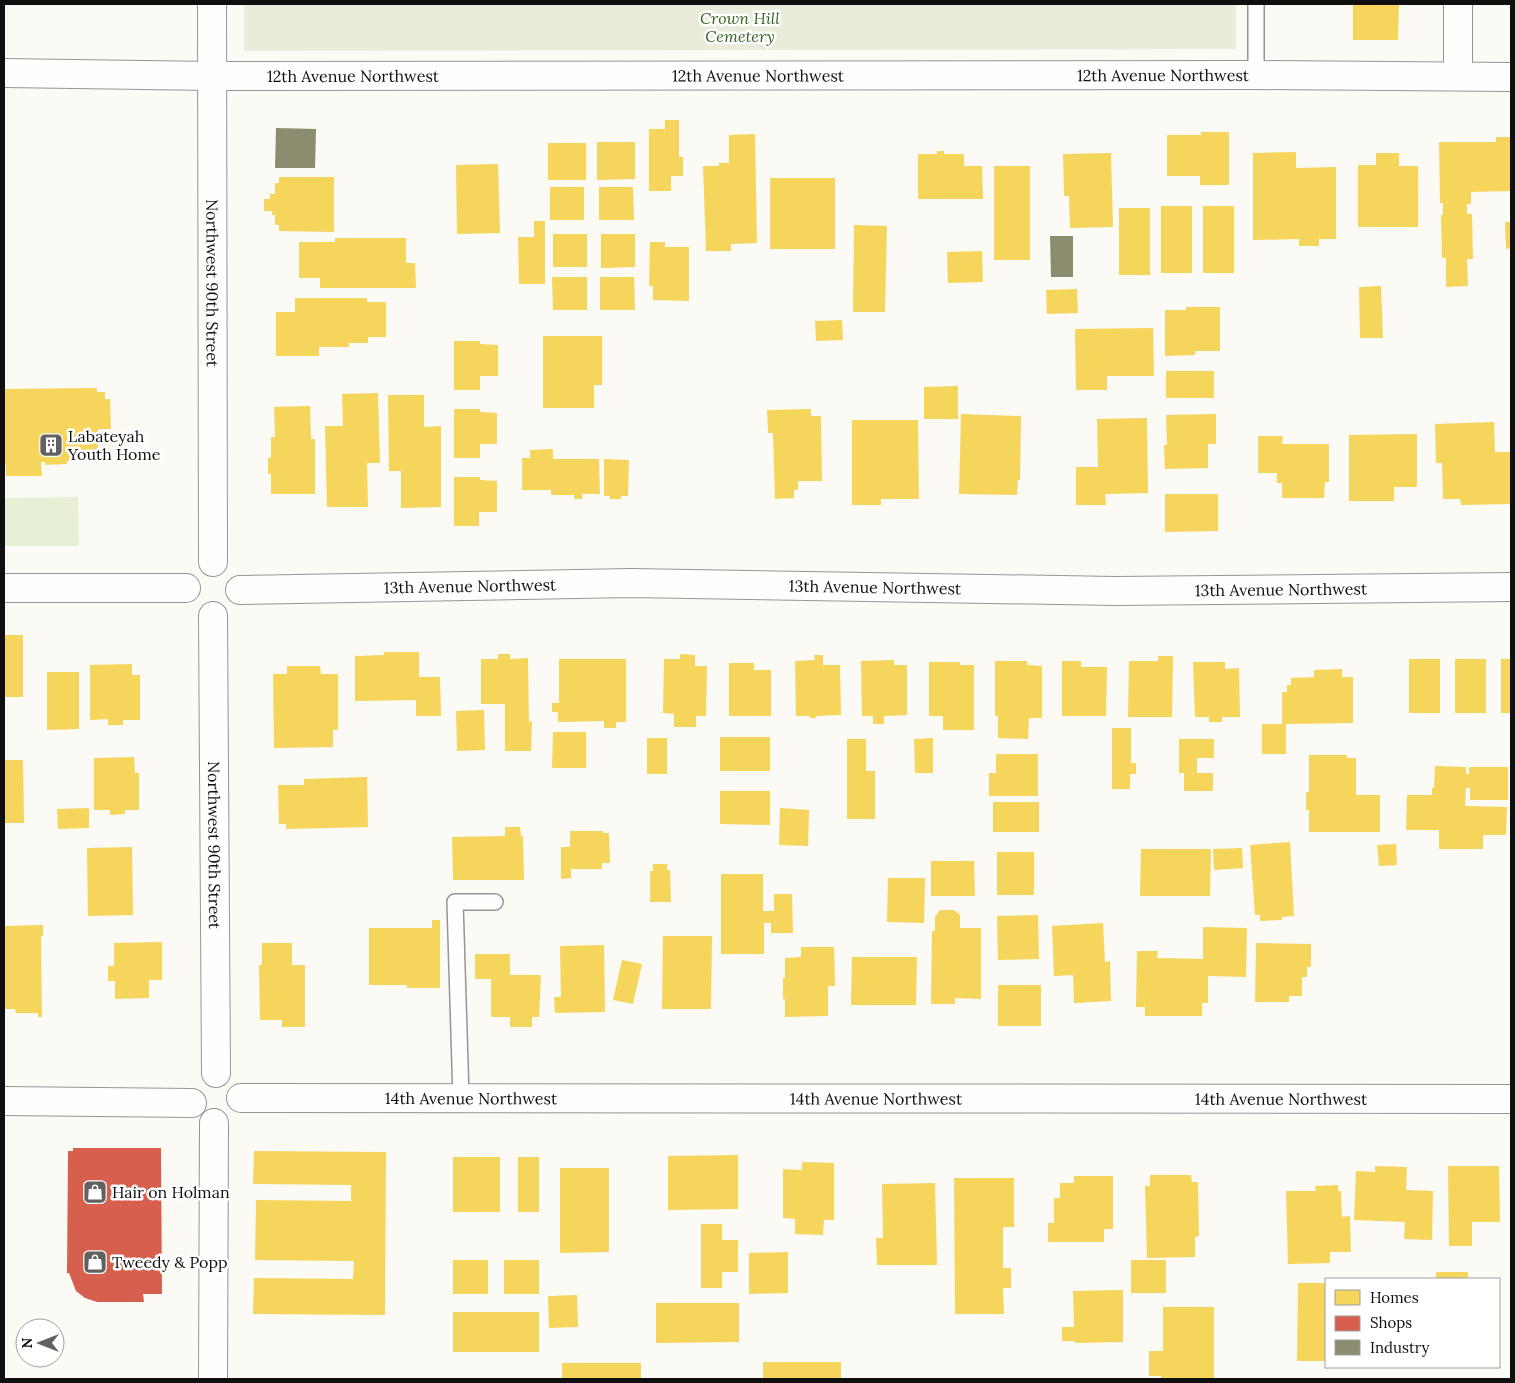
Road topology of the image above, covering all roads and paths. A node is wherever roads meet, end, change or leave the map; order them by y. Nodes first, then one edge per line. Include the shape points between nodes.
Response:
1 (212, 4) edge
2 (1256, 4) edge
3 (1458, 4) edge
4 (4, 73) edge
5 (1256, 75) junction
6 (213, 76) junction
7 (1458, 76) junction
8 (1511, 77) edge
9 (213, 562) junction
10 (1511, 587) edge
11 (4, 588) edge
12 (186, 588) junction
13 (240, 590) junction
14 (213, 616) junction
15 (494, 902) dead end
16 (216, 1073) junction
17 (241, 1098) junction
18 (460, 1098) junction
19 (1511, 1099) edge
20 (4, 1101) edge
21 (192, 1103) junction
22 (214, 1123) junction
23 (213, 1379) edge

1 - 6 street, Northwest 90th Street
2 - 5 lane
3 - 7 street
4 - 6 street, 12th Avenue Northwest
5 - 6 street, 12th Avenue Northwest
5 - 7 street, 12th Avenue Northwest
6 - 9 street, Northwest 90th Street
7 - 8 street, 12th Avenue Northwest
9 - 12 street via 194,569
9 - 13 street via 233,570
10 - 13 street, 13th Avenue Northwest via 1115,591 632,583
11 - 12 street
12 - 14 street via 193,608 201,614
13 - 14 street via 235,606 220,616
14 - 16 street, Northwest 90th Street
15 - 18 lane via 456,902
16 - 17 street via 235,1081
16 - 21 street via 202,1076 196,1082
17 - 18 street, 14th Avenue Northwest
17 - 22 street via 232,1117
18 - 19 street, 14th Avenue Northwest
20 - 21 street
21 - 22 street via 203,1120
22 - 23 street

